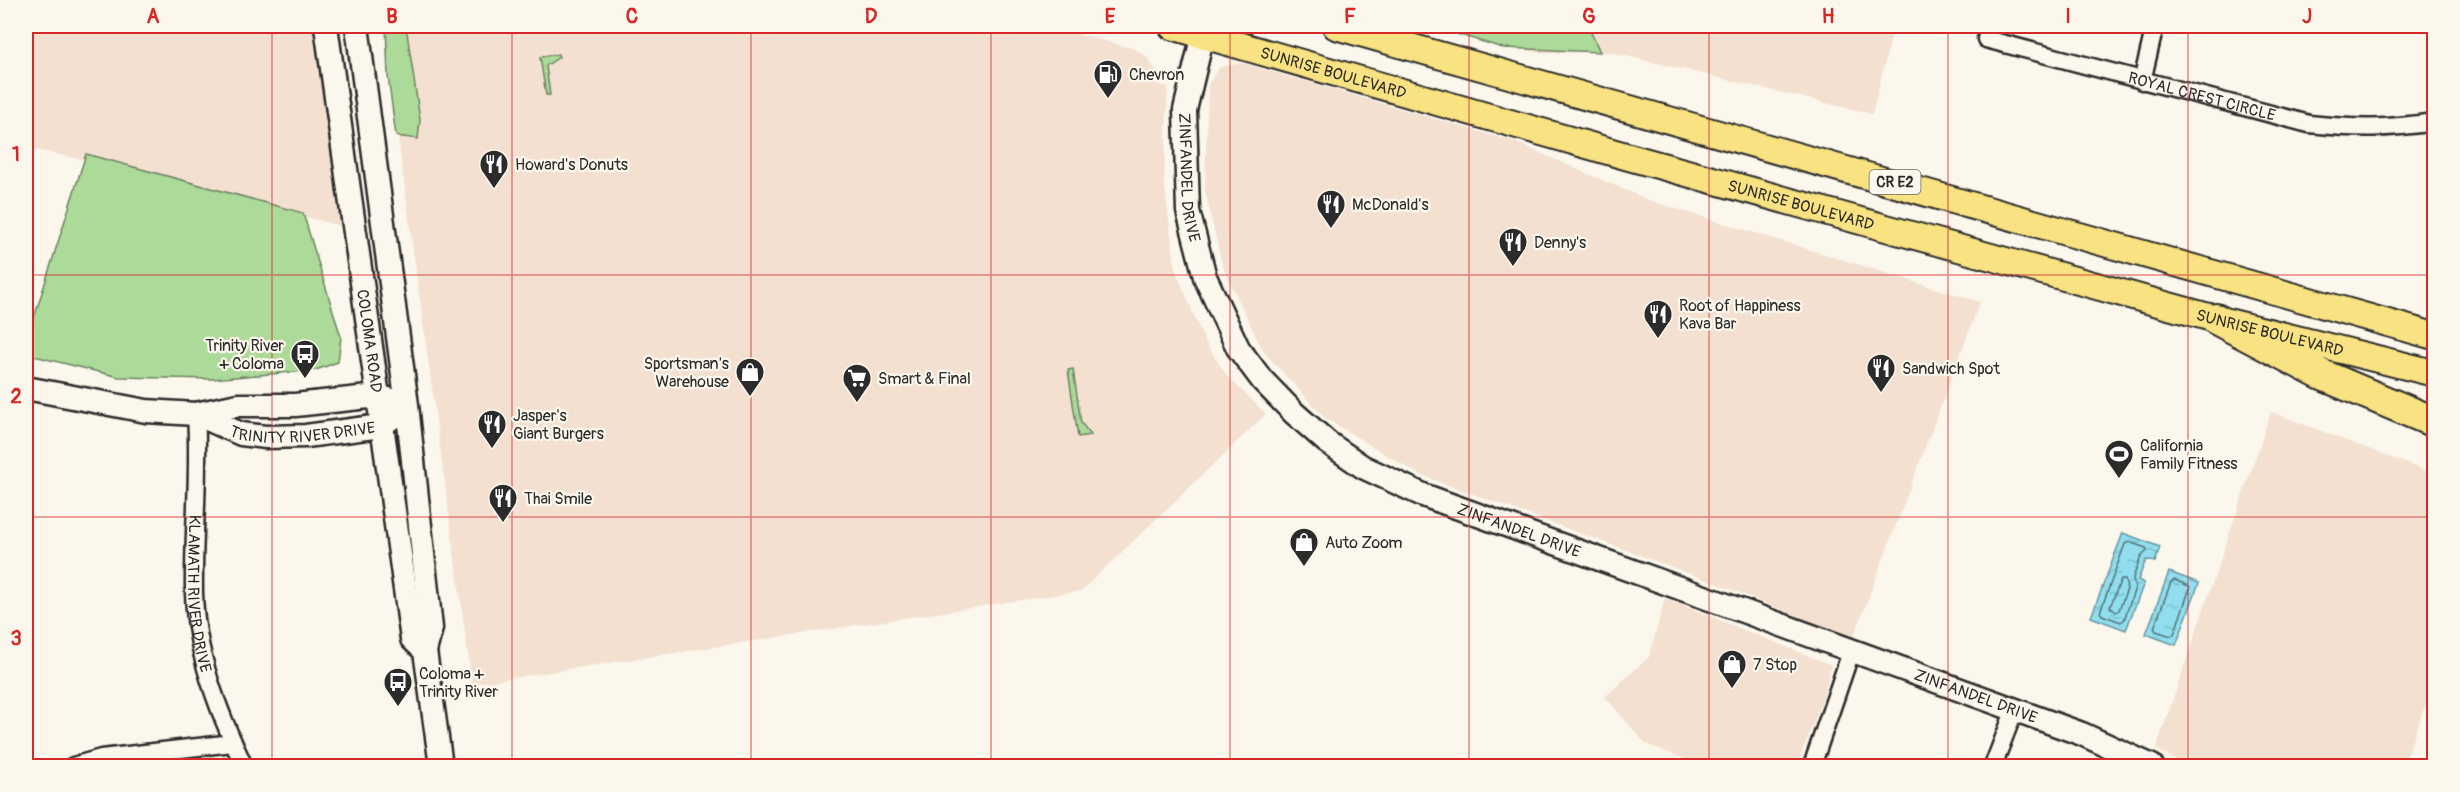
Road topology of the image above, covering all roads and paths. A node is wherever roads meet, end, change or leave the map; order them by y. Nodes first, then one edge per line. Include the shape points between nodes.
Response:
1 (326, 26) edge
2 (357, 26) edge
3 (1172, 26) edge
4 (1336, 26) edge
5 (1990, 26) edge
6 (2155, 26) edge
7 (1203, 30) edge
8 (2142, 81) junction
9 (2434, 122) edge
10 (2216, 320) junction
11 (2434, 336) edge
12 (2434, 373) edge
13 (26, 388) edge
14 (378, 396) junction
15 (406, 405) junction
16 (196, 414) junction
17 (2434, 422) edge
18 (381, 426) junction
19 (1852, 649) junction
20 (424, 651) junction
21 (2015, 709) junction
22 (233, 743) junction
23 (73, 766) edge
24 (244, 766) edge
25 (441, 766) edge
26 (1812, 766) edge
27 (1993, 766) edge
28 (2152, 766) edge

1 - 14 street, COLOMA ROAD
2 - 15 street, COLOMA ROAD
3 - 7 main road, SUNRISE BOULEVARD
4 - 11 main road, CR E2
5 - 8 street, ROYAL CREST CIRCLE via 1986,39
6 - 8 street
7 - 10 main road, SUNRISE BOULEVARD via 1629,157
7 - 19 street, ZINFANDEL DRIVE via 1185,110 1188,211 1205,277 1238,348 1294,413 1363,467 1423,495
8 - 9 street, ROYAL CREST CIRCLE via 2309,124 2358,129
10 - 12 main road, SUNRISE BOULEVARD
10 - 17 highway via 2320,374
13 - 16 street, TRINITY RIVER DRIVE via 146,411
14 - 15 street, TRINITY RIVER DRIVE
14 - 16 street, TRINITY RIVER DRIVE via 295,405 238,405
14 - 18 street, COLOMA ROAD
15 - 18 street, TRINITY RIVER DRIVE
15 - 20 street, COLOMA ROAD via 431,628
16 - 18 street, TRINITY RIVER DRIVE via 241,434 266,436 306,436
16 - 22 street, KLAMATH RIVER DRIVE via 194,593 208,677
18 - 20 street, COLOMA ROAD via 412,639
19 - 21 street, ZINFANDEL DRIVE
19 - 26 street
20 - 25 street, COLOMA ROAD
21 - 27 street
21 - 28 street, ZINFANDEL DRIVE
22 - 23 street via 101,758
22 - 24 street, KLAMATH RIVER DRIVE

